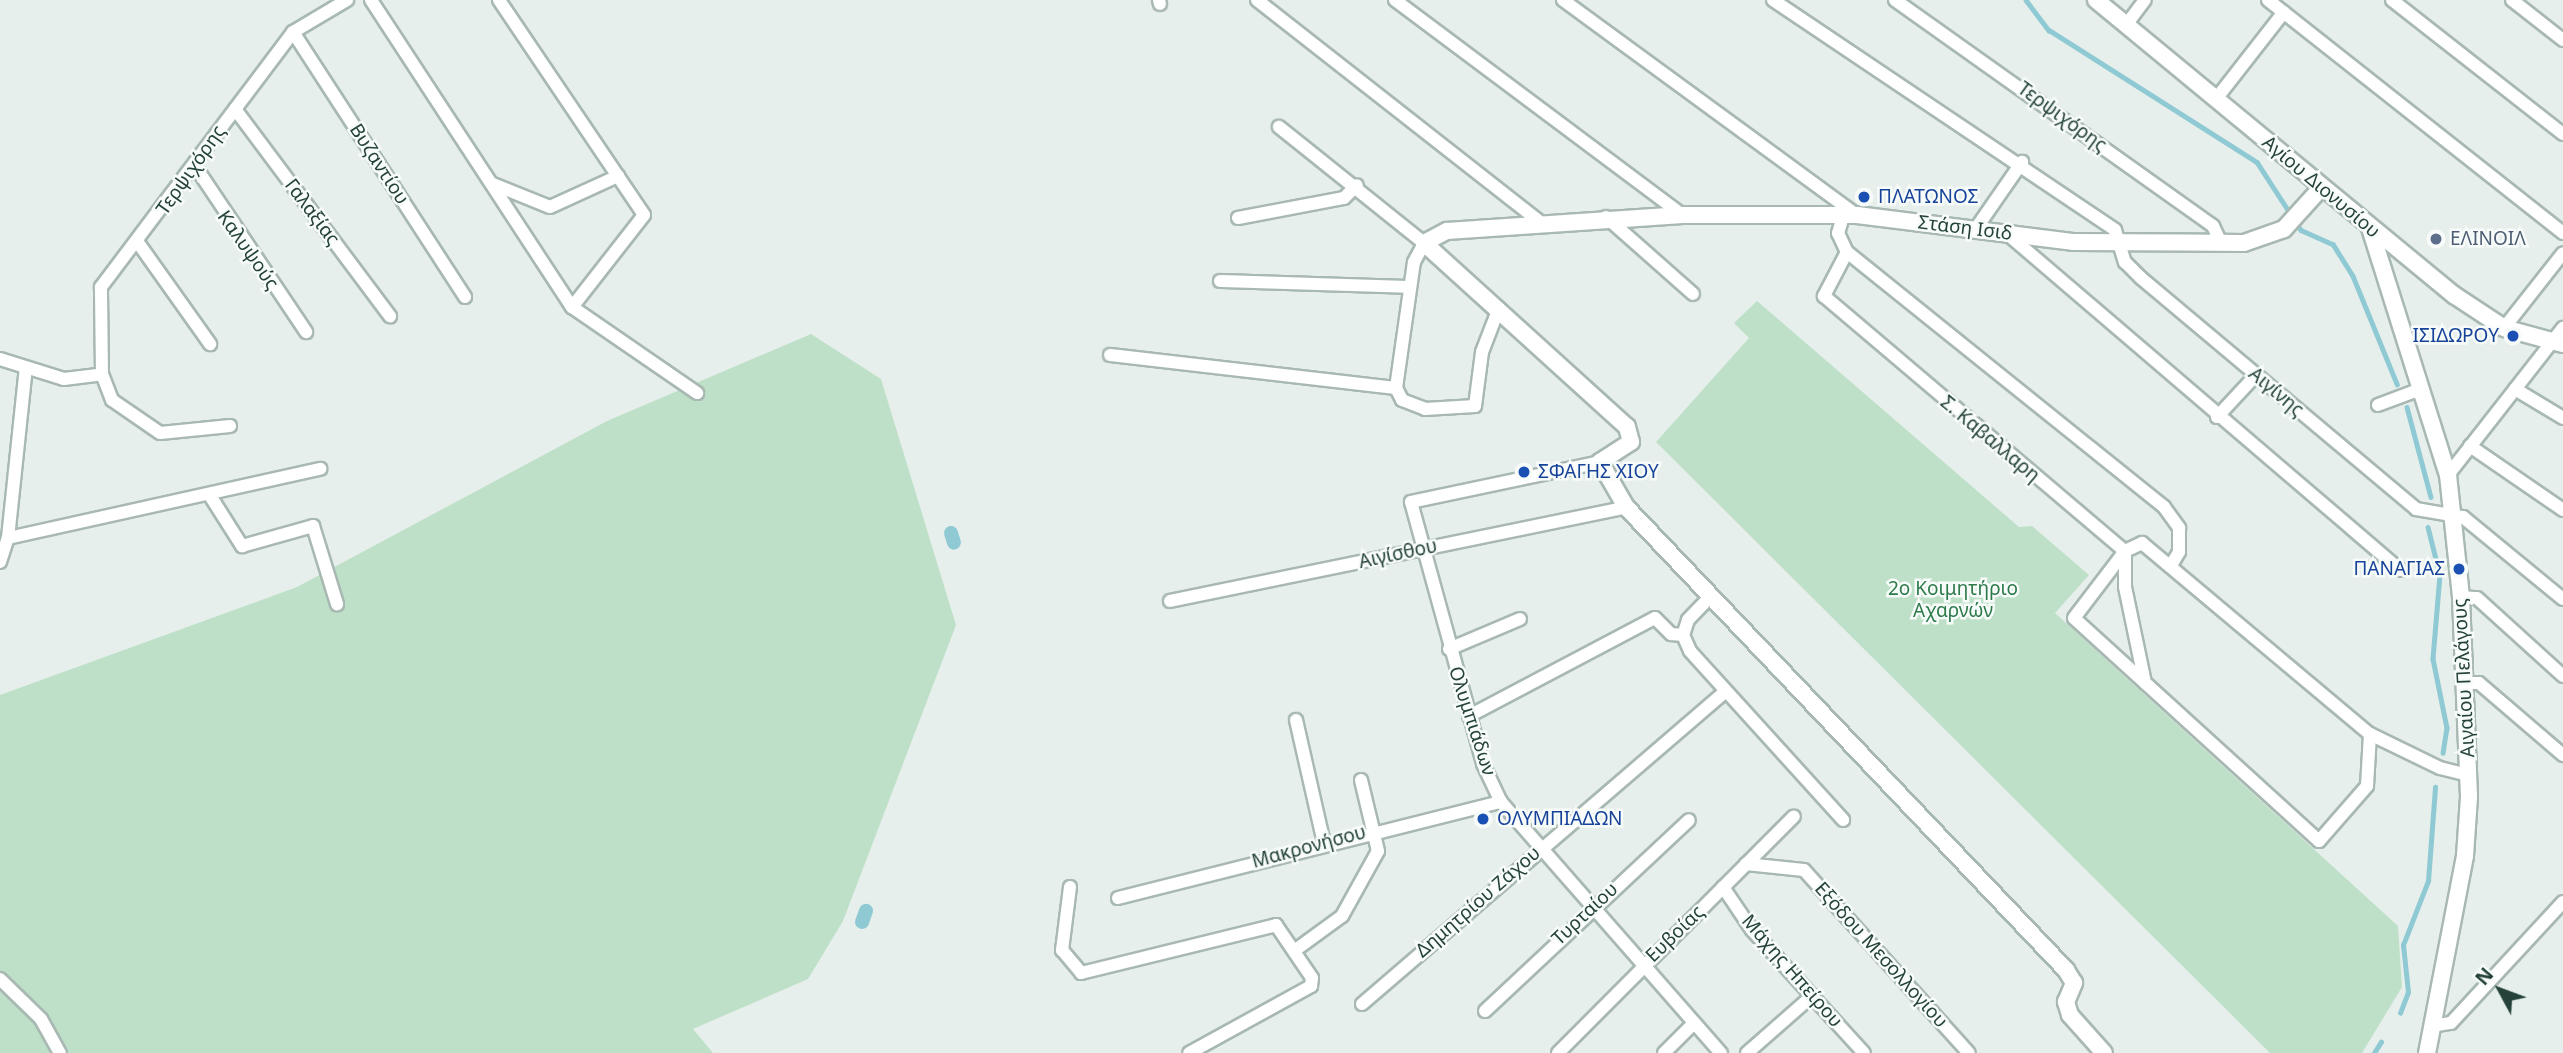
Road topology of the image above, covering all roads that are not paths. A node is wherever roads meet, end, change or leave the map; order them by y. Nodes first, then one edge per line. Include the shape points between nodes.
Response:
1 (347, 0) edge
2 (371, 0) edge
3 (499, 0) edge
4 (1257, 0) edge
5 (1395, 0) edge
6 (1563, 0) edge
7 (1773, 0) edge
8 (1895, 0) edge
9 (2096, 0) edge
10 (2145, 0) edge
11 (2268, 0) edge
12 (2392, 0) edge
13 (2512, 0) edge
14 (320, 6) edge
15 (2284, 12) junction
16 (2126, 24) junction
17 (293, 32) junction
18 (2563, 40) edge
19 (2216, 99) junction
20 (235, 108) junction
21 (1279, 127) dead end
22 (2563, 134) edge
23 (2022, 162) junction
24 (195, 166) junction
25 (618, 176) junction
26 (492, 184) junction
27 (1357, 185) junction
28 (2321, 188) junction
29 (1682, 215) junction
30 (1606, 216) junction
31 (1850, 216) junction
32 (1238, 218) dead end
33 (1541, 223) junction
34 (2370, 228) junction
35 (1975, 230) junction
36 (2005, 232) junction
37 (2563, 233) edge
38 (1424, 243) junction
39 (2221, 243) junction
40 (139, 244) junction
41 (2121, 244) junction
42 (1847, 252) junction
43 (2563, 253) edge
44 (1220, 281) dead end
45 (1409, 287) junction
46 (1693, 294) dead end
47 (465, 297) dead end
48 (572, 307) junction
49 (1499, 308) junction
50 (390, 316) dead end
51 (2504, 328) junction
52 (306, 332) dead end
53 (2560, 337) edge
54 (210, 344) dead end
55 (1110, 355) dead end
56 (0, 359) edge
57 (26, 368) junction
58 (102, 374) junction
59 (2256, 374) junction
60 (1396, 388) junction
61 (2421, 389) junction
62 (2515, 389) junction
63 (696, 393) dead end
64 (2378, 405) dead end
65 (2217, 417) junction
66 (2563, 418) edge
67 (230, 426) dead end
68 (2470, 446) junction
69 (1600, 462) junction
70 (320, 469) dead end
71 (2448, 475) junction
72 (209, 494) junction
73 (1626, 507) junction
74 (2563, 510) edge
75 (2452, 514) junction
76 (8, 538) junction
77 (1421, 550) junction
78 (2124, 551) junction
79 (0, 562) edge
80 (2169, 567) junction
81 (2400, 570) dead end
82 (1710, 597) junction
83 (2460, 597) junction
84 (2563, 599) edge
85 (1170, 601) dead end
86 (337, 604) dead end
87 (1520, 619) dead end
88 (1683, 635) junction
89 (1449, 649) junction
90 (2563, 676) edge
91 (2145, 683) junction
92 (2466, 683) junction
93 (1723, 694) junction
94 (1469, 716) junction
95 (1296, 720) dead end
96 (2370, 734) junction
97 (2563, 755) edge
98 (2468, 775) junction
99 (1361, 780) dead end
100 (1502, 802) junction
101 (1794, 816) dead end
102 (1689, 820) dead end
103 (1843, 820) dead end
104 (1376, 829) junction
105 (1324, 843) junction
106 (1542, 846) junction
107 (1746, 864) junction
108 (1070, 887) dead end
109 (1723, 887) junction
110 (1118, 898) dead end
111 (2563, 902) edge
112 (1595, 904) junction
113 (1294, 951) junction
114 (1644, 964) junction
115 (0, 979) edge
116 (1811, 996) junction
117 (1363, 1004) dead end
118 (1485, 1011) dead end
119 (1693, 1024) junction
120 (2431, 1026) junction
121 (1755, 1051) edge
122 (60, 1053) edge
123 (1189, 1053) edge
124 (1558, 1053) edge
125 (1664, 1053) edge
126 (1721, 1053) edge
127 (1864, 1053) edge
128 (1969, 1053) edge
129 (2104, 1053) edge
130 (2427, 1053) edge

1 - 14 street, Τερψιχόρης
2 - 26 street
3 - 25 street
4 - 33 street
5 - 29 street
6 - 31 street
7 - 23 street, Αιγίνης
8 - 39 street, Τερψιχόρης via 2213,226
9 - 16 street, Αγίου Διονυσίου
10 - 16 street
11 - 15 street
12 - 22 street
13 - 18 street
14 - 17 street, Τερψιχόρης
15 - 19 street
15 - 37 street
16 - 19 street, Αγίου Διονυσίου
17 - 20 street, Τερψιχόρης
17 - 47 street, Βυζαντίου
19 - 28 street, Αγίου Διονυσίου
20 - 24 street, Τερψιχόρης
20 - 50 street, Γαλαξίας
21 - 27 street
23 - 35 street
23 - 41 street, Αιγίνης via 2115,230
24 - 40 street, Τερψιχόρης
24 - 52 street, Καλυψούς
25 - 26 street via 550,207
25 - 48 street via 644,215
26 - 48 street
27 - 32 street via 1344,198
27 - 38 street
28 - 34 street, Αγίου Διονυσίου
28 - 39 street, Στάση Ισιδ via 2284,229 2266,239
29 - 30 street, Στάση Ισιδ
29 - 31 street, Στάση Ισιδ
30 - 33 street, Στάση Ισιδ
30 - 46 street
31 - 35 street, Στάση Ισιδ
31 - 42 street via 1838,233
33 - 38 street, Στάση Ισιδ via 1447,231
34 - 51 street, Αγίου Διονυσίου
34 - 61 street, Αιγαίου Πελάγους
35 - 36 street, Στάση Ισιδ
36 - 41 street, Στάση Ισιδ
36 - 65 street
38 - 45 street
38 - 49 street
39 - 41 street, Στάση Ισιδ
40 - 54 street
40 - 58 street, Τερψιχόρης via 101,287
41 - 59 street, Αιγίνης via 2125,262 2141,278
42 - 78 street, Σ. Καβαλλαρη via 1825,284 1832,308
42 - 80 street via 2164,507 2179,528 2179,552
43 - 51 street
44 - 45 street
45 - 60 street
48 - 63 street
49 - 60 street via 1482,352 1475,406 1425,409 1402,400
49 - 69 street via 1632,433 1623,451
51 - 53 street, Αγίου Διονυσίου
53 - 62 street
55 - 60 street
56 - 57 street
57 - 58 street via 64,379
57 - 76 street
58 - 67 street via 112,400 160,433
59 - 65 street
59 - 75 street, Αιγίνης via 2416,509
61 - 64 street
61 - 71 street, Αιγαίου Πελάγους
62 - 66 street
62 - 68 street
65 - 81 street
68 - 71 street
68 - 74 street
69 - 73 street
69 - 77 street, Ολυμπιάδων via 1411,502
70 - 72 street
71 - 75 street, Αιγαίου Πελάγους
72 - 76 street
72 - 86 street via 242,546 313,526
73 - 77 street, Αιγίσθου
73 - 82 street
75 - 83 street, Αιγαίου Πελάγους
75 - 84 street
76 - 79 street
77 - 85 street, Αιγίσθου
77 - 89 street, Ολυμπιάδων
78 - 80 street via 2142,543
78 - 91 street via 2125,587
78 - 91 street via 2074,618
80 - 96 street
82 - 88 street
82 - 129 street via 2066,970 2074,983 2066,1002 2070,1015
83 - 90 street via 2477,598
83 - 92 street, Αιγαίου Πελάγους
87 - 89 street
88 - 93 street
88 - 94 street via 1671,634 1655,618
89 - 94 street, Ολυμπιάδων
91 - 96 street via 2319,841 2367,786
92 - 97 street via 2479,683
92 - 98 street, Αιγαίου Πελάγους
93 - 103 street
93 - 106 street, Δημητρίου Ζάχου
94 - 100 street, Ολυμπιάδων
95 - 105 street
96 - 98 street via 2440,768
98 - 120 street, Αιγαίου Πελάγους via 2465,856
99 - 104 street
100 - 104 street, Μακρονήσου
100 - 106 street, Ολυμπιάδων
101 - 107 street, Ευβοίας
102 - 112 street, Τυρταίου
104 - 105 street, Μακρονήσου
104 - 113 street via 1378,851 1364,886 1342,916
105 - 110 street, Μακρονήσου
106 - 112 street, Ολυμπιάδων
106 - 117 street, Δημητρίου Ζάχου
107 - 109 street, Ευβοίας
107 - 128 street, Εξόδου Μεσολλογίου via 1804,870
108 - 113 street via 1062,950 1081,973 1276,925
109 - 114 street, Ευβοίας
109 - 116 street, Μάχης Ηπείρου
111 - 120 street via 2451,1023
112 - 114 street, Ολυμπιάδων
112 - 118 street, Τυρταίου
113 - 123 street via 1311,985
114 - 119 street, Ολυμπιάδων
114 - 124 street, Ευβοίας
115 - 122 street via 41,1019
116 - 121 street
116 - 127 street, Μάχης Ηπείρου
119 - 125 street
119 - 126 street, Ολυμπιάδων
120 - 130 street, Αιγαίου Πελάγους

